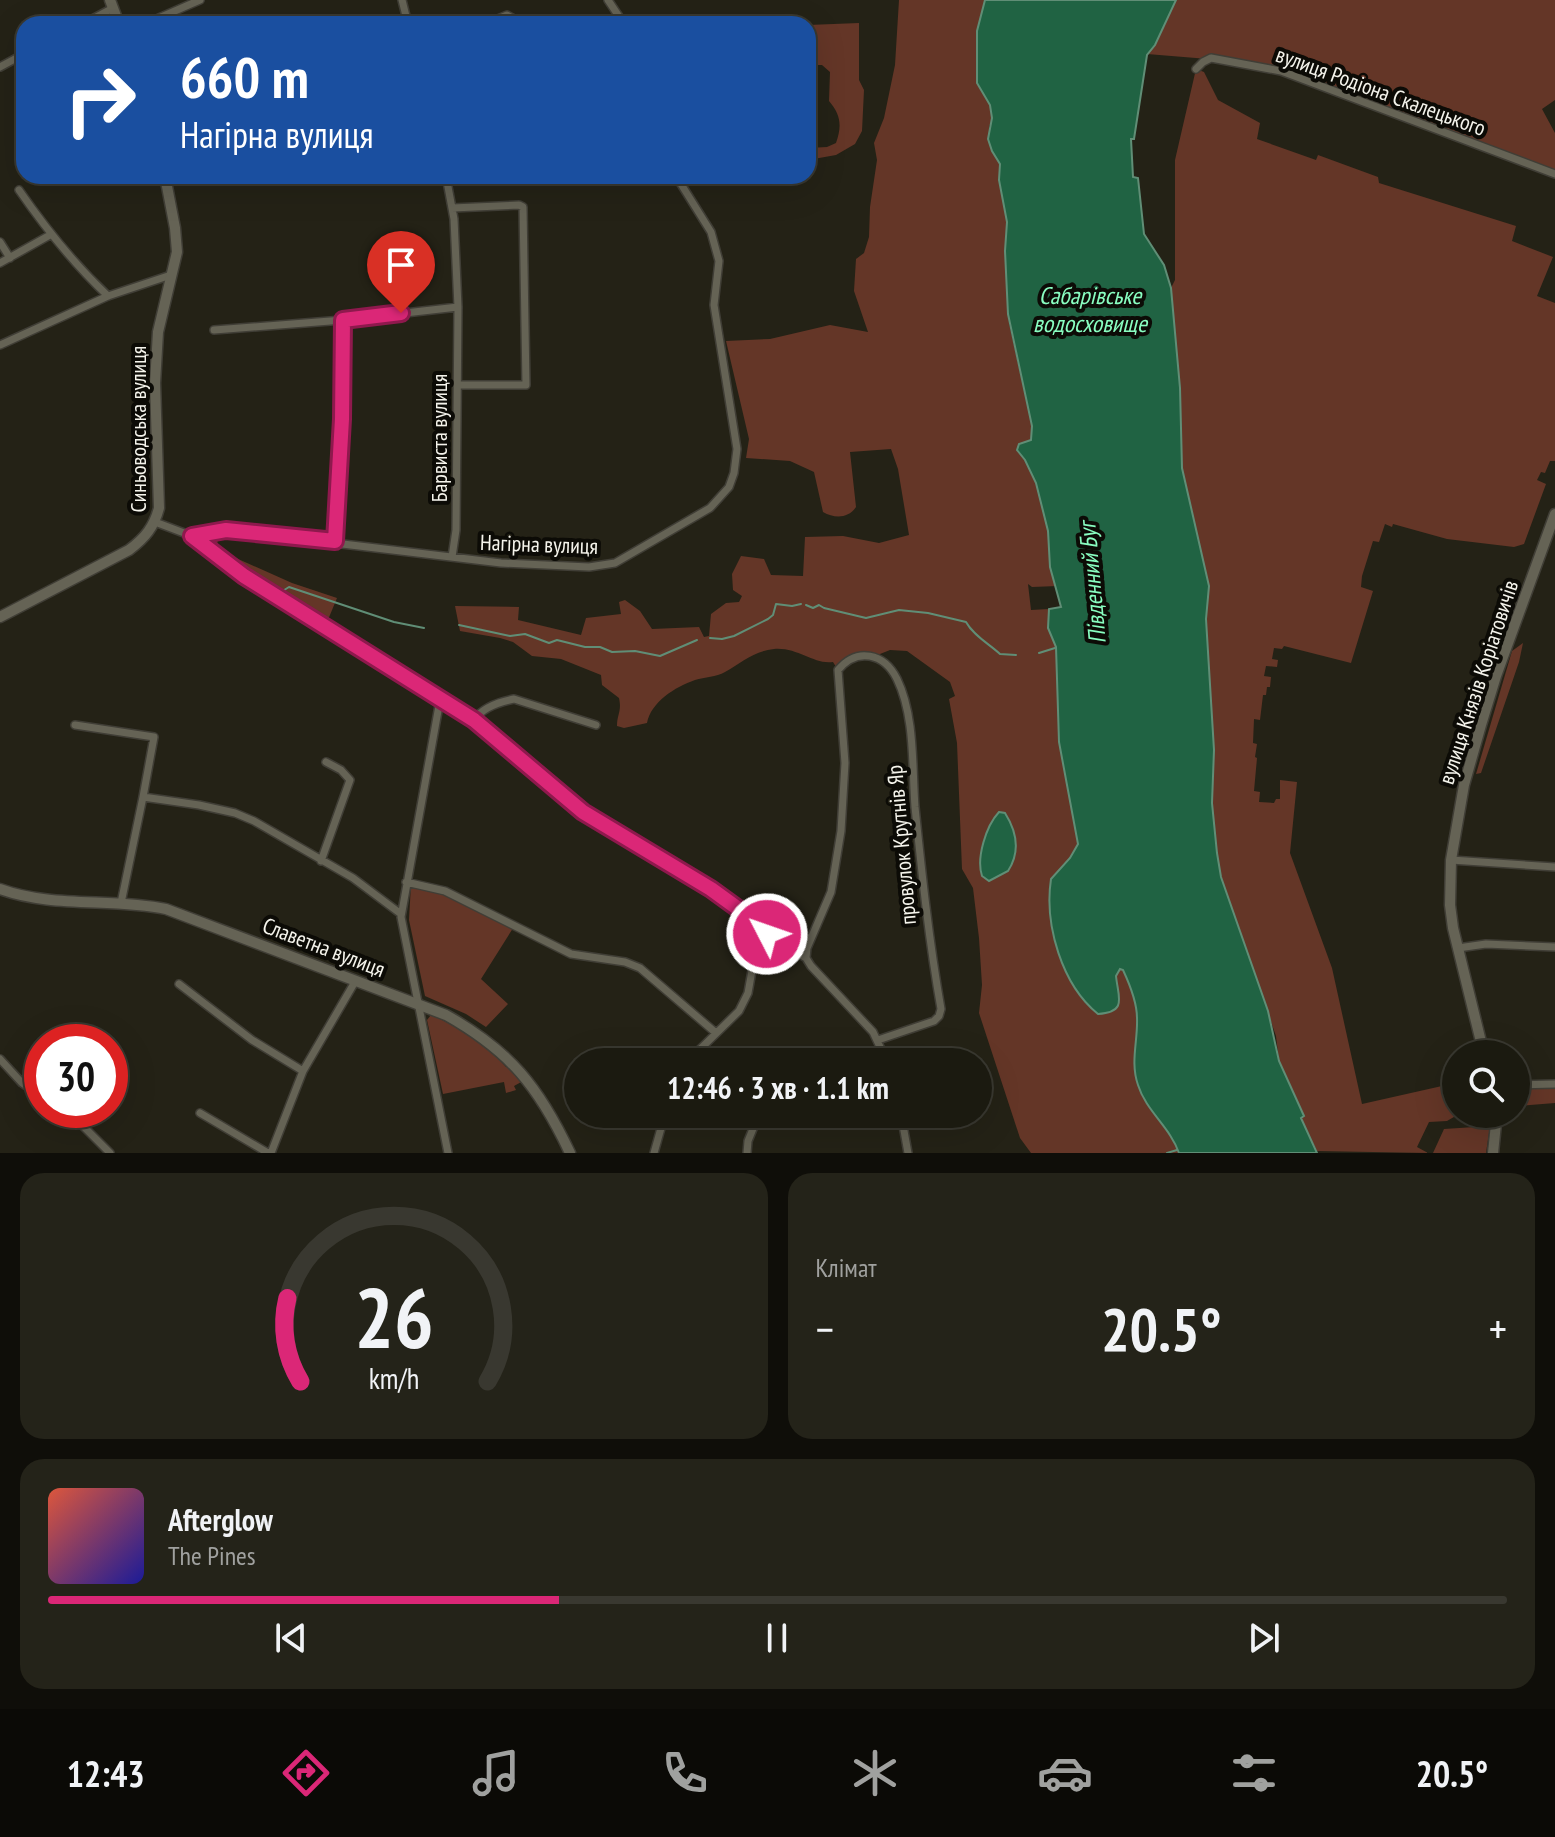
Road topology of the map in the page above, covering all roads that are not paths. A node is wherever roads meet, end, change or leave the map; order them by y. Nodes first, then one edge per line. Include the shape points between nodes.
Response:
1 (200, 0) edge
2 (112, 4) edge
3 (95, 16) edge
4 (163, 16) edge
5 (1196, 69) dead end
6 (1555, 174) edge
7 (166, 184) edge
8 (448, 184) edge
9 (681, 184) edge
10 (19, 190) dead end
11 (452, 208) junction
12 (50, 235) junction
13 (0, 242) edge
14 (10, 258) junction
15 (0, 263) edge
16 (171, 275) junction
17 (108, 296) junction
18 (458, 307) junction
19 (343, 320) junction
20 (214, 330) dead end
21 (0, 345) edge
22 (457, 385) junction
23 (1555, 514) edge
24 (155, 522) junction
25 (192, 536) junction
26 (335, 541) junction
27 (452, 557) junction
28 (0, 617) edge
29 (440, 700) junction
30 (474, 720) junction
31 (75, 725) dead end
32 (596, 725) dead end
33 (326, 762) dead end
34 (143, 797) junction
35 (1451, 860) junction
36 (321, 861) junction
37 (1555, 867) edge
38 (406, 882) junction
39 (0, 889) edge
40 (121, 903) junction
41 (401, 914) junction
42 (752, 926) junction
43 (812, 935) junction
44 (782, 943) junction
45 (1555, 947) edge
46 (756, 948) junction
47 (1458, 948) junction
48 (806, 958) junction
49 (356, 980) junction
50 (179, 984) dead end
51 (417, 1005) junction
52 (716, 1033) junction
53 (878, 1040) junction
54 (1481, 1040) edge
55 (701, 1048) edge
56 (881, 1048) edge
57 (0, 1059) edge
58 (303, 1071) junction
59 (24, 1084) edge
60 (1555, 1084) edge
61 (1530, 1085) edge
62 (200, 1113) dead end
63 (85, 1128) edge
64 (661, 1128) edge
65 (753, 1128) edge
66 (904, 1128) edge
67 (1496, 1128) edge
68 (110, 1153) edge
69 (269, 1153) edge
70 (448, 1153) edge
71 (570, 1153) edge
72 (654, 1153) edge
73 (747, 1153) edge
74 (908, 1153) edge
75 (1493, 1153) edge

1 - 4 street
2 - 3 street
5 - 6 street, вулиця Родіона Скалецького via 1211,58 1281,71
7 - 16 main road, Синьоводська вулиця via 177,252
8 - 11 street, Барвиста вулиця
9 - 27 street, Нагірна вулиця via 711,232 719,261 714,305 737,449 729,487 710,508 615,563 568,567
10 - 12 street
11 - 18 street, Барвиста вулиця
11 - 22 street via 523,207 525,250 526,385
12 - 14 street
12 - 17 street
13 - 14 street
14 - 15 street
16 - 17 street
16 - 24 main road, Синьоводська вулиця via 158,332
17 - 21 street
18 - 19 street
18 - 22 street, Барвиста вулиця
19 - 20 street
19 - 26 street
22 - 27 street, Барвиста вулиця
23 - 35 main road, вулиця Князів Коріатовичів via 1485,712 1464,785
24 - 25 street, Синьоводська вулиця
24 - 28 main road via 129,550
25 - 26 street, Нагірна вулиця via 226,530
25 - 29 street, Синьоводська вулиця via 244,576
26 - 27 street, Нагірна вулиця
29 - 30 street, Синьоводська вулиця
29 - 38 street
30 - 32 street via 499,702 514,699
30 - 42 street, Синьоводська вулиця via 583,812 711,889 744,913
31 - 34 street via 154,737
33 - 36 street via 350,780
34 - 36 street via 235,813
34 - 40 street
35 - 37 street
35 - 47 main road, вулиця Князів Коріатовичів via 1450,905
36 - 41 street
38 - 41 street
38 - 52 street via 445,891 571,954 640,968
39 - 40 main road, Славетна вулиця via 47,899
40 - 49 main road, Славетна вулиця via 180,913
41 - 51 street
42 - 44 street, Синьоводська вулиця
42 - 46 street
43 - 44 street via 798,943
43 - 48 street
43 - 53 street, провулок Крутнів Яр via 831,892 841,831 845,763 838,670 854,659 875,656 889,666 907,711 926,925 941,1009 934,1021
44 - 46 street via 766,941
44 - 48 street, Синьоводська вулиця
45 - 47 street
46 - 52 street via 744,1002
47 - 54 main road, вулиця Князів Коріатовичів
48 - 53 street, Синьоводська вулиця
49 - 51 main road, Славетна вулиця
49 - 58 street
50 - 58 street
51 - 70 street
51 - 71 main road, Славетна вулиця via 478,1033 510,1060 536,1090
52 - 55 street
53 - 56 street, Синьоводська вулиця
57 - 59 street
58 - 69 street
60 - 61 street
62 - 69 street
63 - 68 street
64 - 72 street
65 - 73 street
66 - 74 street
67 - 75 main road

